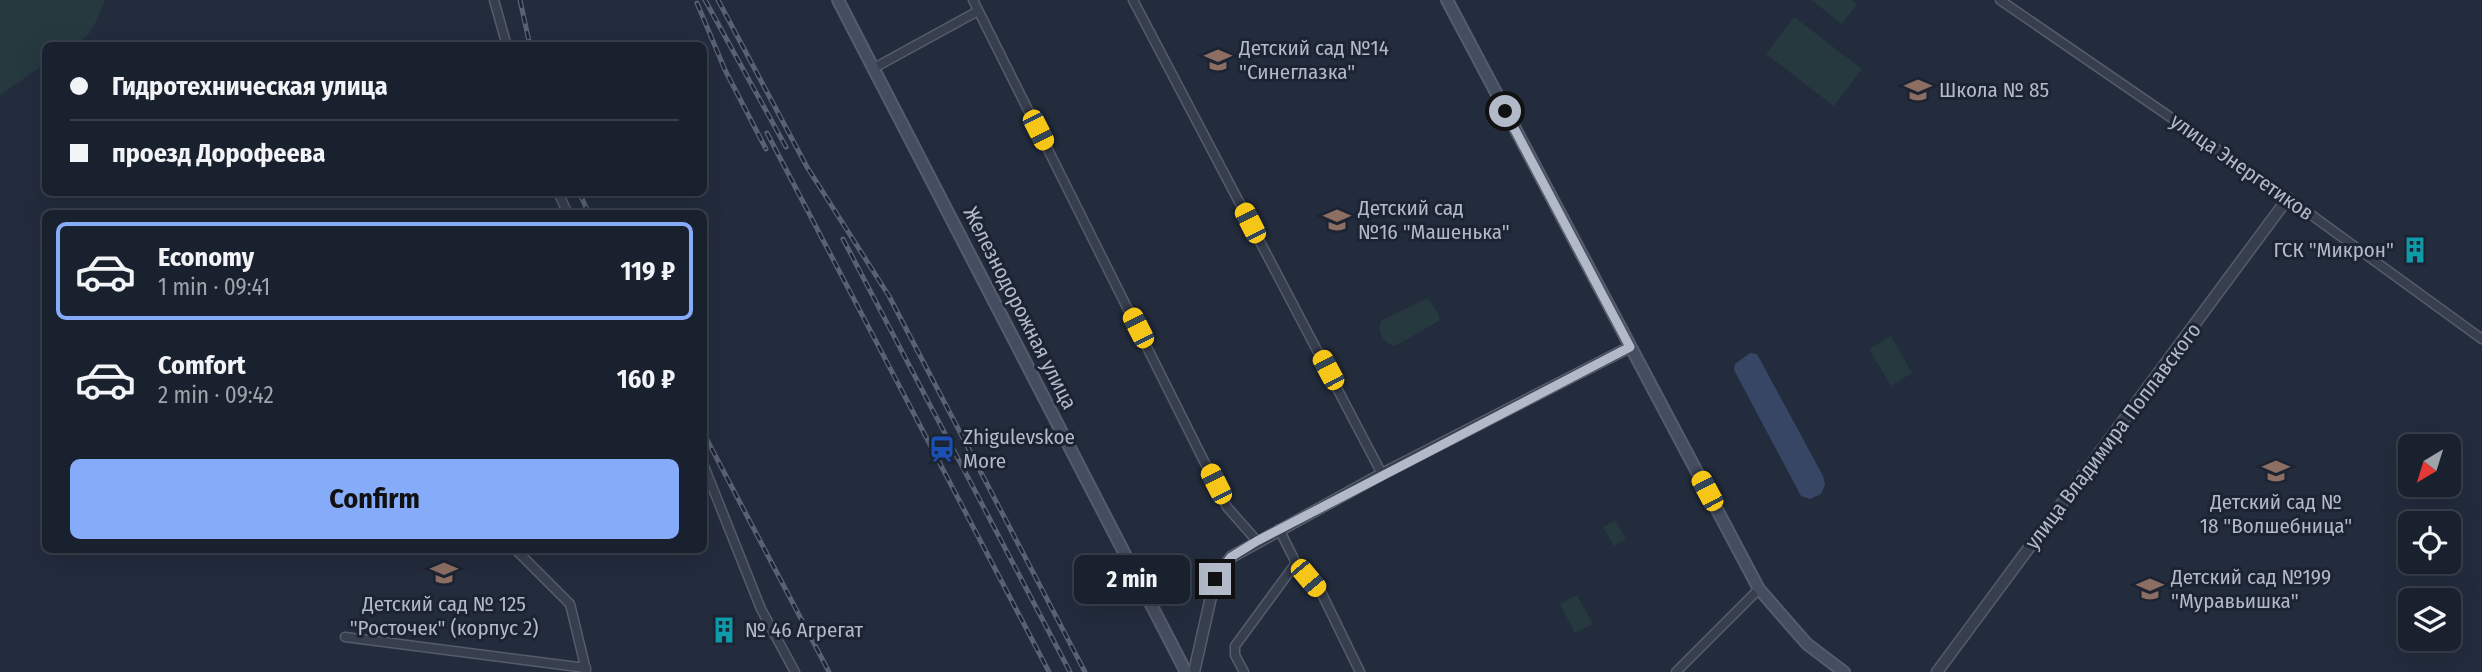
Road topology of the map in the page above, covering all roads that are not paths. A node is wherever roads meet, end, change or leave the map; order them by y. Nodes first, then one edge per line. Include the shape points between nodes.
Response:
1 (494, 0) edge
2 (838, 0) edge
3 (973, 0) edge
4 (1133, 0) edge
5 (1447, 0) edge
6 (2000, 0) edge
7 (978, 11) junction
8 (506, 42) edge
9 (874, 68) junction
10 (2288, 198) junction
11 (2482, 339) edge
12 (1630, 347) junction
13 (707, 474) edge
14 (1382, 474) junction
15 (1279, 529) junction
16 (1257, 541) junction
17 (519, 553) edge
18 (1296, 563) junction
19 (1759, 589) junction
20 (345, 637) dead end
21 (586, 670) edge
22 (795, 672) edge
23 (1186, 672) edge
24 (1194, 672) edge
25 (1244, 672) edge
26 (1360, 672) edge
27 (1676, 672) edge
28 (1844, 672) edge
29 (1937, 672) edge

1 - 8 street
2 - 9 main road, Железнодорожная улица
3 - 7 street
4 - 14 street
5 - 12 main road
6 - 10 street, улица Энергетиков
7 - 9 street
7 - 16 street via 1227,507
9 - 23 main road, Железнодорожная улица
10 - 11 street, улица Энергетиков
10 - 29 street, улица Владимира Поплавского
12 - 14 street
12 - 19 main road
13 - 22 street via 761,609
14 - 15 street
15 - 16 street
15 - 18 street
16 - 24 street via 1231,557 1215,579
17 - 21 street via 570,604
18 - 25 street via 1235,646
18 - 26 street via 1321,593
19 - 27 street
19 - 28 main road via 1807,644
20 - 21 street

